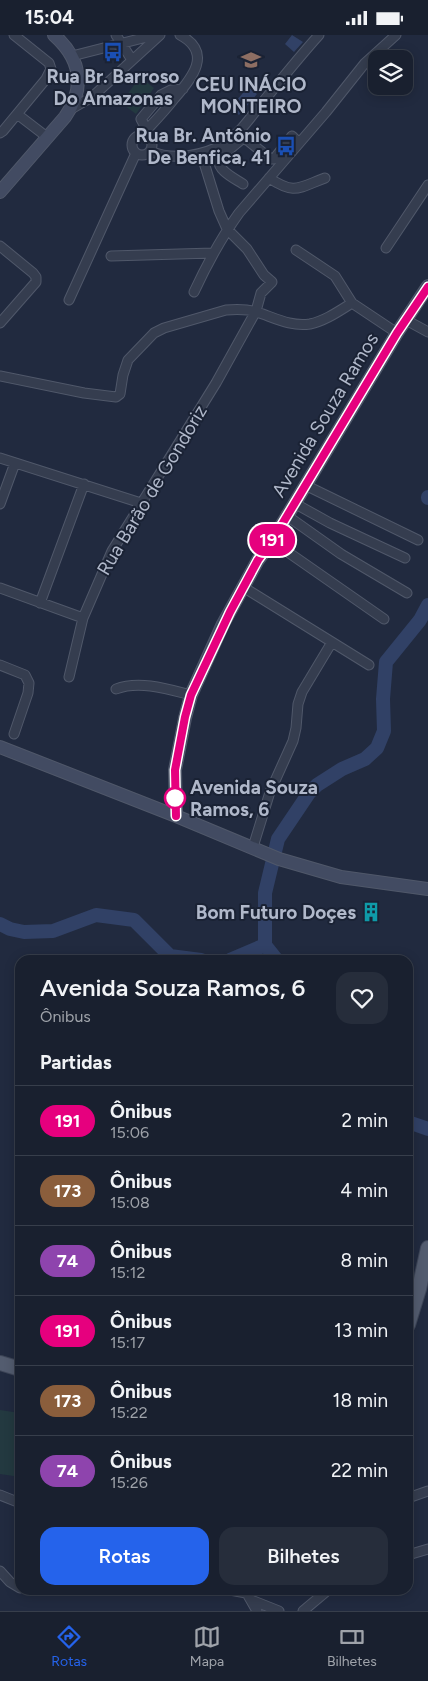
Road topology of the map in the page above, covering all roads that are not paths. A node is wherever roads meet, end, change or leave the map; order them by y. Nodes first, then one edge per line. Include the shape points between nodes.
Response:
1 (14, 35) edge
2 (54, 35) edge
3 (116, 35) edge
4 (155, 35) edge
5 (160, 35) edge
6 (180, 35) edge
7 (319, 35) edge
8 (396, 35) edge
9 (121, 44) junction
10 (72, 56) junction
11 (132, 60) junction
12 (71, 109) junction
13 (17, 114) junction
14 (2, 132) edge
15 (145, 133) junction
16 (47, 137) junction
17 (299, 143) junction
18 (150, 151) junction
19 (136, 153) junction
20 (201, 153) junction
21 (222, 168) junction
22 (208, 176) junction
23 (269, 178) junction
24 (325, 178) dead end
25 (243, 184) dead end
26 (428, 185) edge
27 (0, 192) edge
28 (227, 229) junction
29 (0, 247) edge
30 (386, 248) dead end
31 (296, 250) dead end
32 (213, 253) junction
33 (111, 257) dead end
34 (428, 287) edge
35 (194, 292) dead end
36 (69, 300) dead end
37 (352, 303) junction
38 (256, 311) junction
39 (406, 320) junction
40 (0, 323) edge
41 (397, 333) junction
42 (428, 333) edge
43 (0, 376) edge
44 (0, 458) edge
45 (15, 463) junction
46 (84, 484) junction
47 (305, 485) junction
48 (141, 503) junction
49 (294, 503) junction
50 (0, 504) edge
51 (286, 515) junction
52 (418, 540) dead end
53 (272, 541) junction
54 (405, 558) dead end
55 (243, 587) junction
56 (0, 589) edge
57 (407, 593) dead end
58 (40, 603) junction
59 (83, 618) junction
60 (384, 619) dead end
61 (332, 642) junction
62 (0, 665) edge
63 (369, 665) dead end
64 (70, 677) dead end
65 (116, 689) dead end
66 (191, 695) junction
67 (14, 734) dead end
68 (0, 747) edge
69 (176, 816) junction
70 (253, 847) junction
71 (428, 889) edge
72 (428, 1248) edge
73 (413, 1309) edge
74 (0, 1363) edge
75 (15, 1368) edge
76 (428, 1491) edge
77 (0, 1495) edge
78 (413, 1496) edge
79 (15, 1501) edge
80 (428, 1549) edge
81 (413, 1554) edge
82 (0, 1571) edge
83 (15, 1585) edge
84 (248, 1595) edge
85 (249, 1595) edge
86 (322, 1595) edge
87 (257, 1611) edge
88 (279, 1611) edge
89 (303, 1611) edge

1 - 13 street via 51,66 50,72
2 - 10 street
3 - 9 street
4 - 9 street
5 - 11 street
6 - 15 street via 196,49 196,70 182,89 161,95 141,119
7 - 20 street via 233,136
8 - 17 street via 365,63
9 - 10 street
9 - 11 street
10 - 12 street via 78,87
11 - 12 street via 92,97
12 - 16 street
13 - 14 street
13 - 16 street
15 - 18 street via 151,141
15 - 19 street via 133,141
16 - 27 street
17 - 21 street via 292,137 271,159 242,139 219,158
17 - 23 street
18 - 19 street via 144,155
18 - 20 street via 166,156
19 - 36 street
20 - 22 street
21 - 22 street
21 - 25 street
22 - 28 street
23 - 24 street via 285,188 294,189
23 - 28 street
26 - 30 street
28 - 32 street
28 - 38 street, Rua Barão de Gondoriz via 272,282 259,298
29 - 40 street via 36,277 36,282
31 - 37 street via 336,276
32 - 33 street
32 - 35 street
34 - 39 street, Avenida Souza Ramos
37 - 38 street via 320,321 299,325
37 - 41 street
38 - 43 street via 226,310 154,333 128,360 120,394 116,397
38 - 48 street, Rua Barão de Gondoriz via 216,383
39 - 41 street, Avenida Souza Ramos
39 - 42 street
41 - 47 street, Avenida Souza Ramos
44 - 45 street
45 - 46 street
45 - 50 street
46 - 48 street
46 - 58 street
47 - 49 street, Avenida Souza Ramos
47 - 52 street
48 - 59 street, Rua Barão de Gondoriz via 105,564
49 - 51 street, Avenida Souza Ramos
49 - 54 street
51 - 53 street, Avenida Souza Ramos
51 - 57 street via 341,554
53 - 55 street, Avenida Souza Ramos
53 - 60 street
55 - 61 street
55 - 66 street, Avenida Souza Ramos
56 - 58 street
58 - 59 street
59 - 64 street, Rua Barão de Gondoriz
61 - 63 street
61 - 70 street via 302,692 293,741 270,792
62 - 67 street via 24,675 30,683
65 - 66 street via 124,685 140,685
66 - 69 street, Avenida Souza Ramos via 175,770
68 - 69 street
69 - 70 street
70 - 71 street via 279,859 341,877
72 - 73 main road
74 - 75 main road
76 - 78 street
77 - 79 street
80 - 81 street
82 - 83 street
84 - 87 street
85 - 88 street
86 - 89 street

